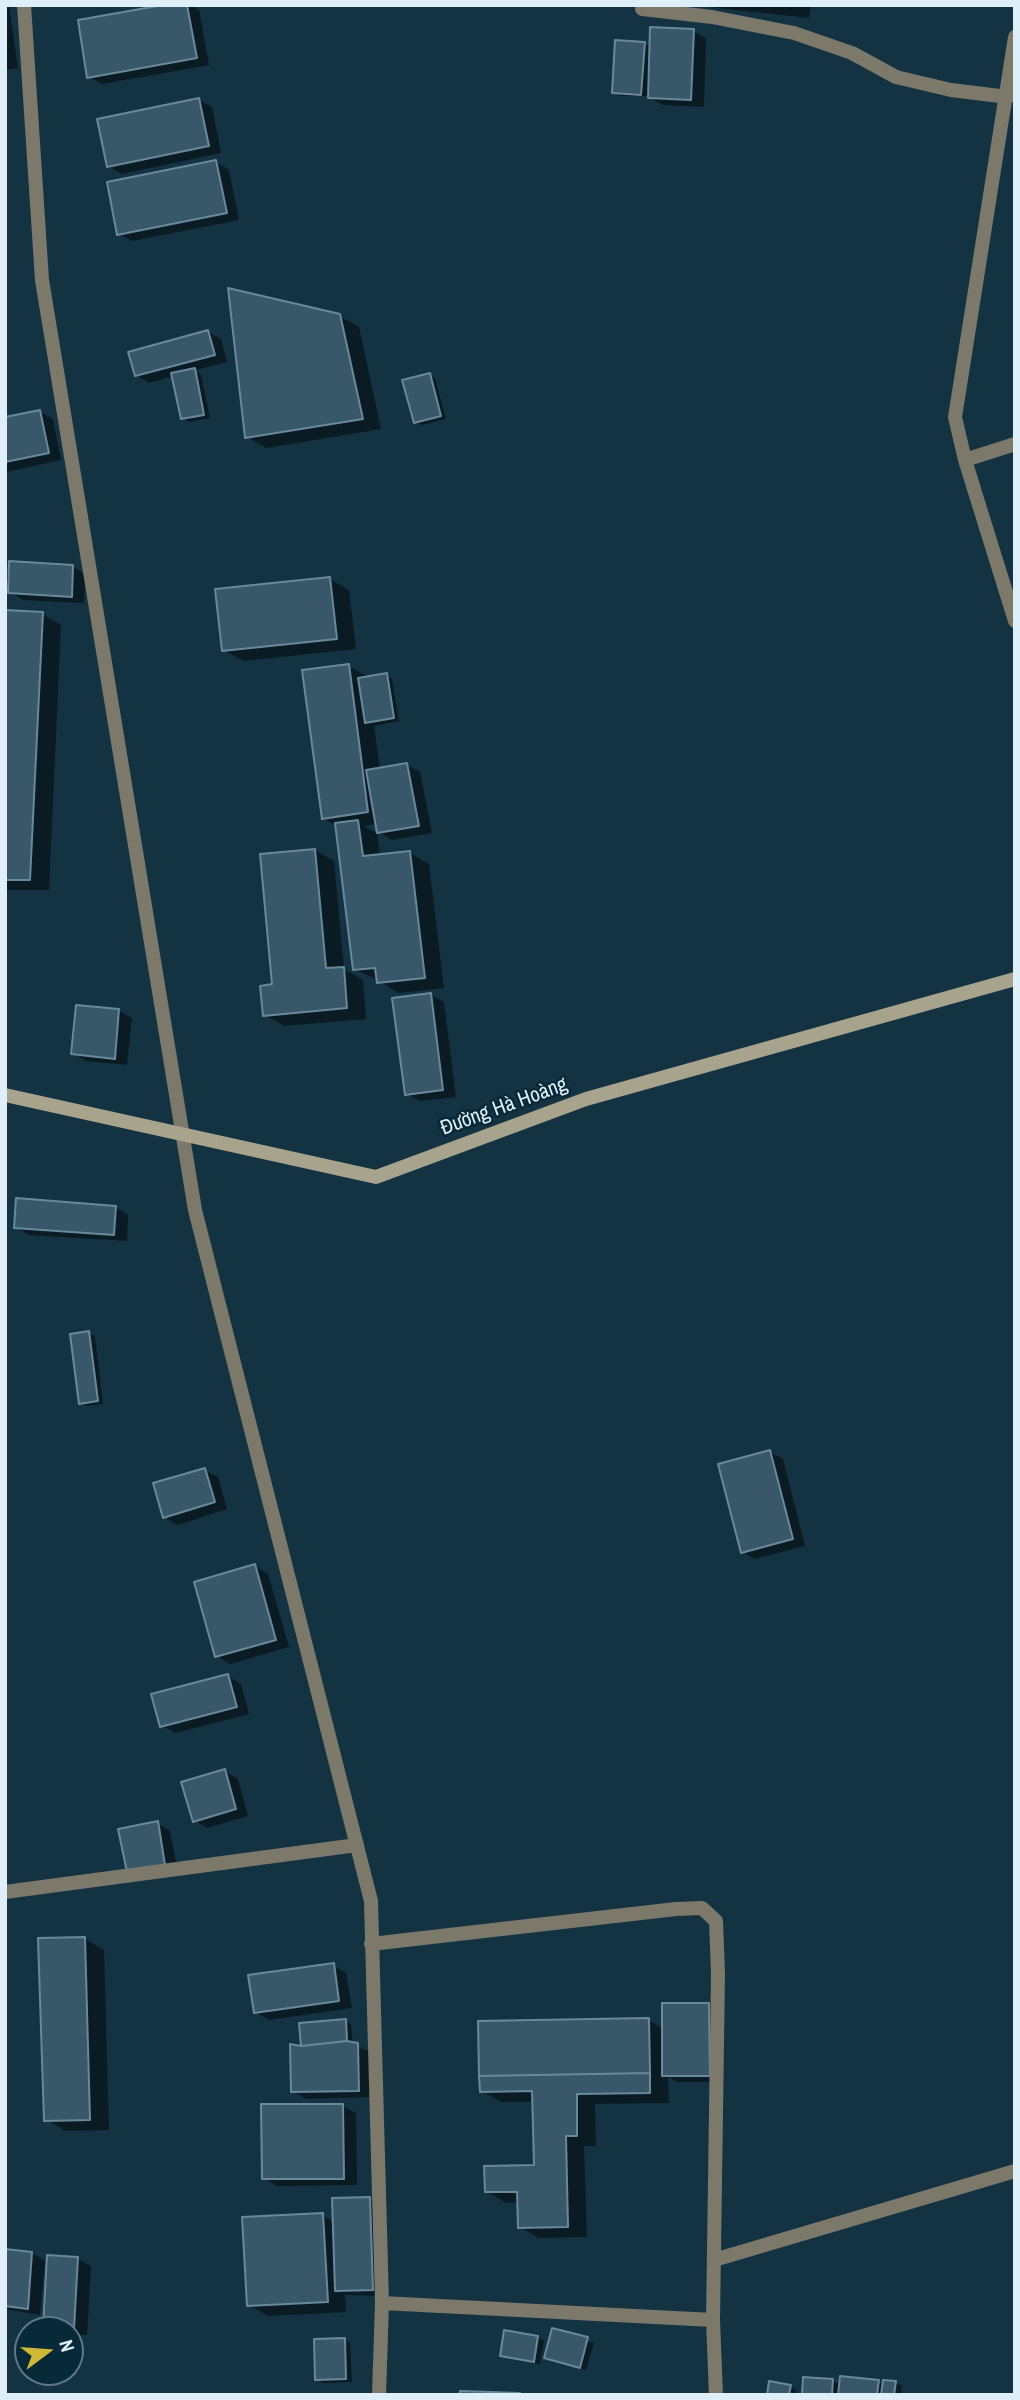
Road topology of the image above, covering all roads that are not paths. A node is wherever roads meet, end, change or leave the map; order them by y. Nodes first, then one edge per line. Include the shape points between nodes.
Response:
1 (24, 5) edge
2 (642, 9) dead end
3 (1015, 37) edge
4 (1007, 97) junction
5 (1015, 443) edge
6 (965, 460) junction
7 (1015, 621) edge
8 (1015, 979) edge
9 (5, 1095) edge
10 (183, 1132) junction
11 (357, 1845) junction
12 (5, 1892) edge
13 (371, 1944) junction
14 (1015, 2171) edge
15 (714, 2260) junction
16 (382, 2303) junction
17 (713, 2320) junction
18 (380, 2395) edge
19 (716, 2395) edge

1 - 10 street via 42,280
2 - 4 street via 794,33 852,53 905,79
3 - 4 street
4 - 6 street via 955,416
5 - 6 street
6 - 7 street
8 - 10 street, Đường Hà Hoàng via 586,1099 376,1177
9 - 10 street, Đường Hà Hoàng
10 - 11 street via 195,1210
11 - 12 street
11 - 13 street via 371,1901
13 - 15 street via 702,1908 716,1921 718,1973
13 - 16 street
14 - 15 street
15 - 17 street
16 - 17 street
16 - 18 street
17 - 19 street

